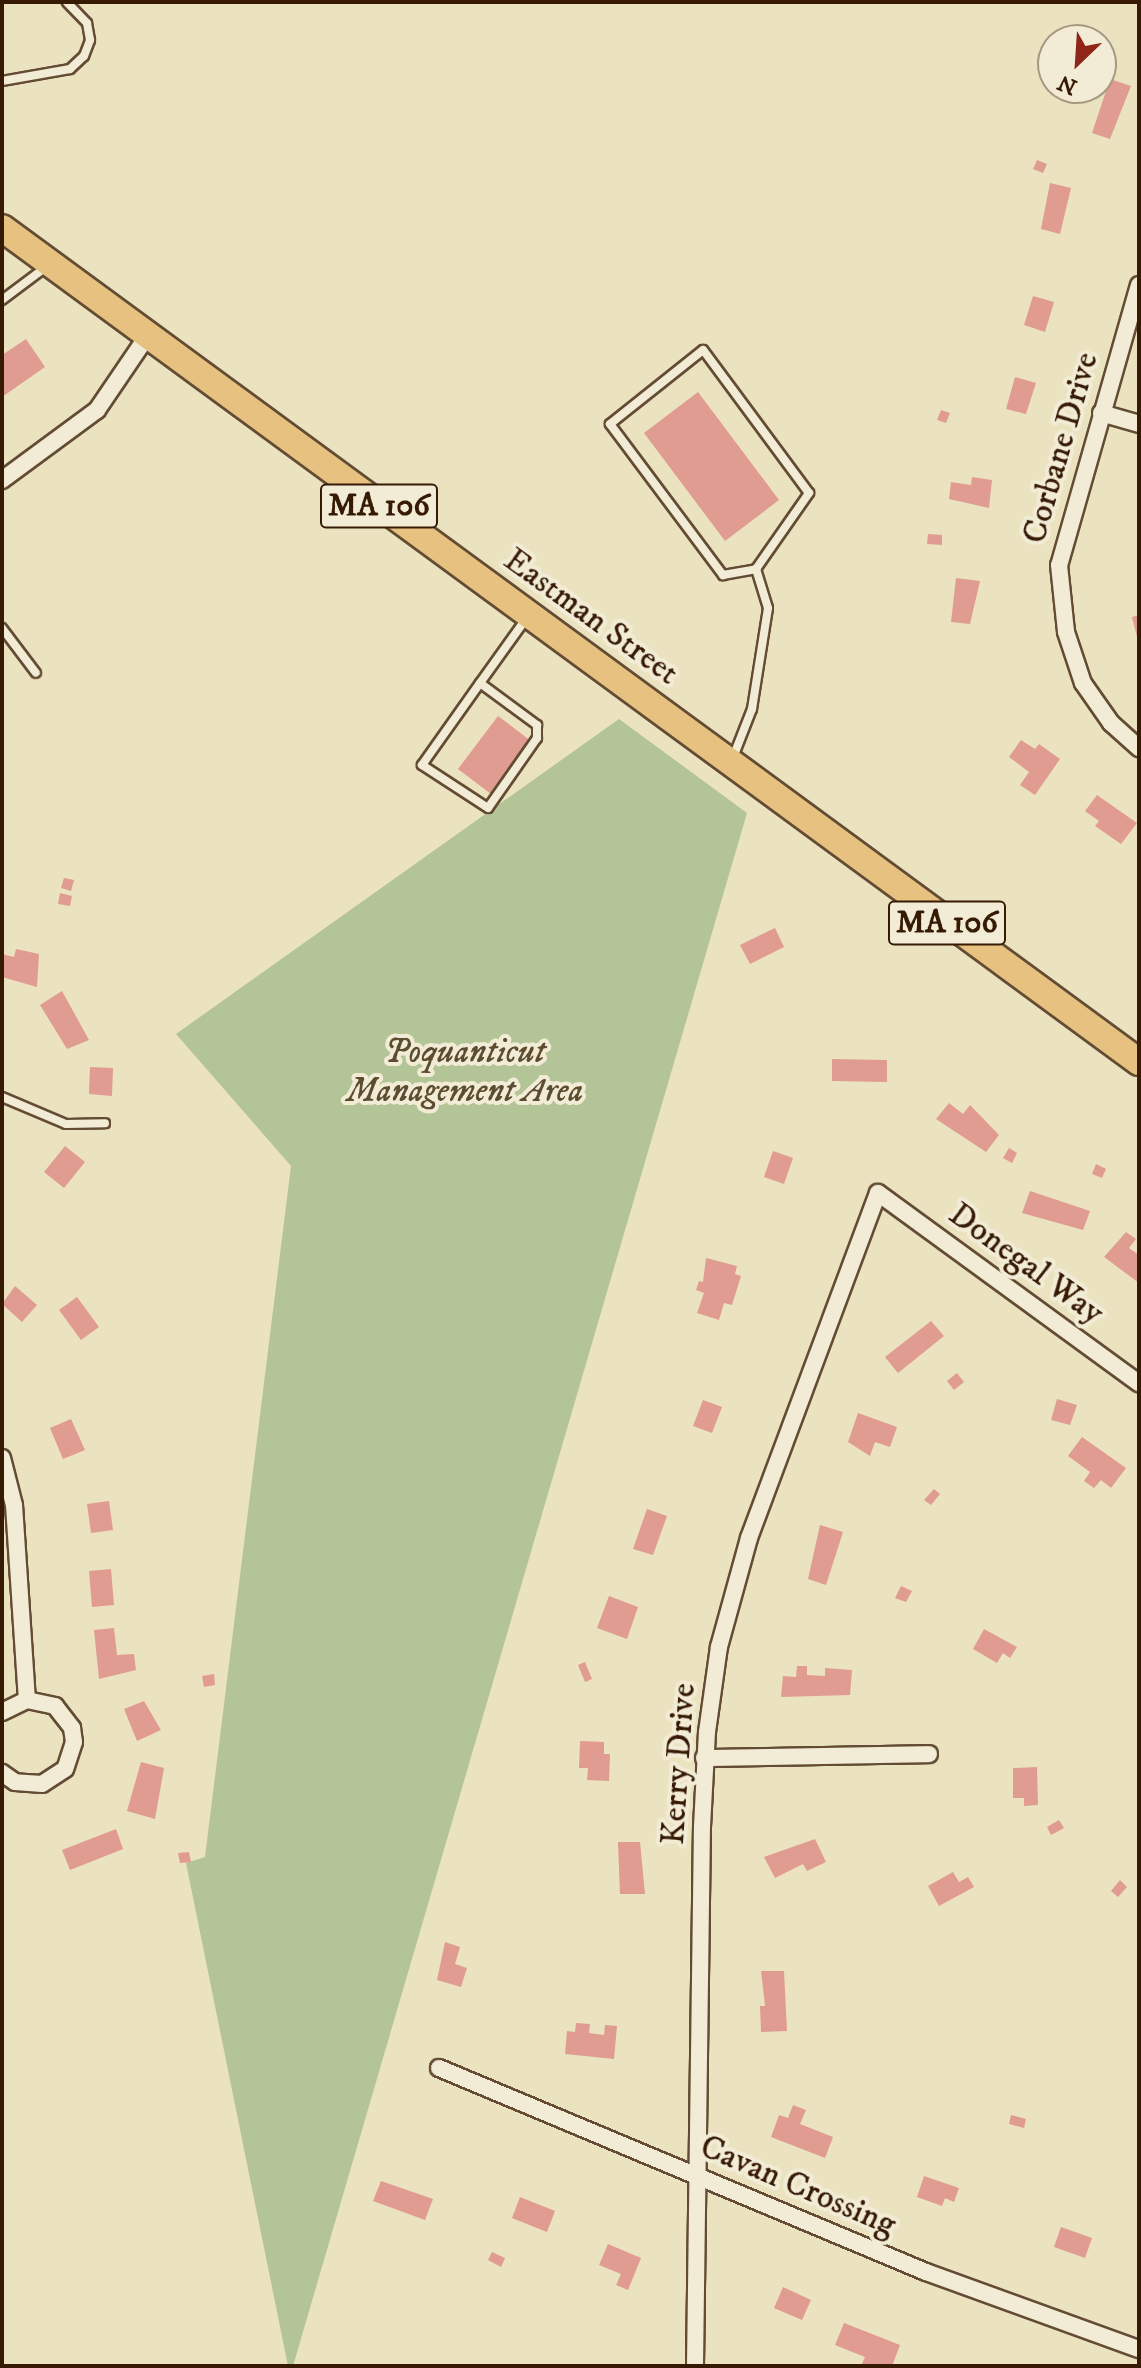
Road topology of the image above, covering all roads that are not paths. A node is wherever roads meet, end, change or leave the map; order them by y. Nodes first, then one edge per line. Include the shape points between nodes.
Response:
1 (67, 2) edge
2 (2, 81) edge
3 (4, 233) edge
4 (50, 264) junction
5 (1139, 285) edge
6 (2, 300) edge
7 (148, 335) junction
8 (1101, 413) junction
9 (1139, 424) edge
10 (2, 480) edge
11 (756, 569) junction
12 (528, 616) junction
13 (2, 628) edge
14 (36, 673) dead end
15 (480, 683) junction
16 (1139, 748) edge
17 (731, 765) junction
18 (1139, 1062) edge
19 (2, 1097) edge
20 (105, 1123) dead end
21 (878, 1193) joint
22 (1139, 1383) edge
23 (2, 1458) edge
24 (27, 1700) junction
25 (2, 1712) edge
26 (929, 1754) dead end
27 (704, 1758) junction
28 (2, 1773) edge
29 (439, 2068) dead end
30 (701, 2178) junction
31 (1139, 2349) edge
32 (695, 2366) edge

1 - 2 lane via 87,23 90,40 84,56 70,69
3 - 4 main road, Eastman Street / MA 106
4 - 6 lane
4 - 7 main road, Eastman Street / MA 106
5 - 8 street, Corbane Drive
7 - 10 street via 97,410
7 - 12 main road, Eastman Street / MA 106
8 - 9 street
8 - 16 street, Corbane Drive via 1064,538 1061,607 1083,683 1111,723
11 - 11 lane via 809,493 703,350 610,424 723,575
11 - 17 lane via 768,608 752,709
12 - 15 lane
12 - 17 main road, Eastman Street / MA 106
13 - 14 lane
15 - 15 lane via 422,765 488,808 537,738 537,725
17 - 18 main road, Eastman Street / MA 106
19 - 20 lane via 66,1124
21 - 22 street, Donegal Way
21 - 27 street, Kerry Drive via 733,1588
23 - 24 street via 14,1505
24 - 25 street
24 - 28 street via 55,1706 65,1716 72,1728 72,1757 65,1769 42,1784 15,1782
26 - 27 street
27 - 30 street, Kerry Drive
29 - 30 street, Cavan Crossing
30 - 31 street, Cavan Crossing via 926,2272
30 - 32 street, Kerry Drive

